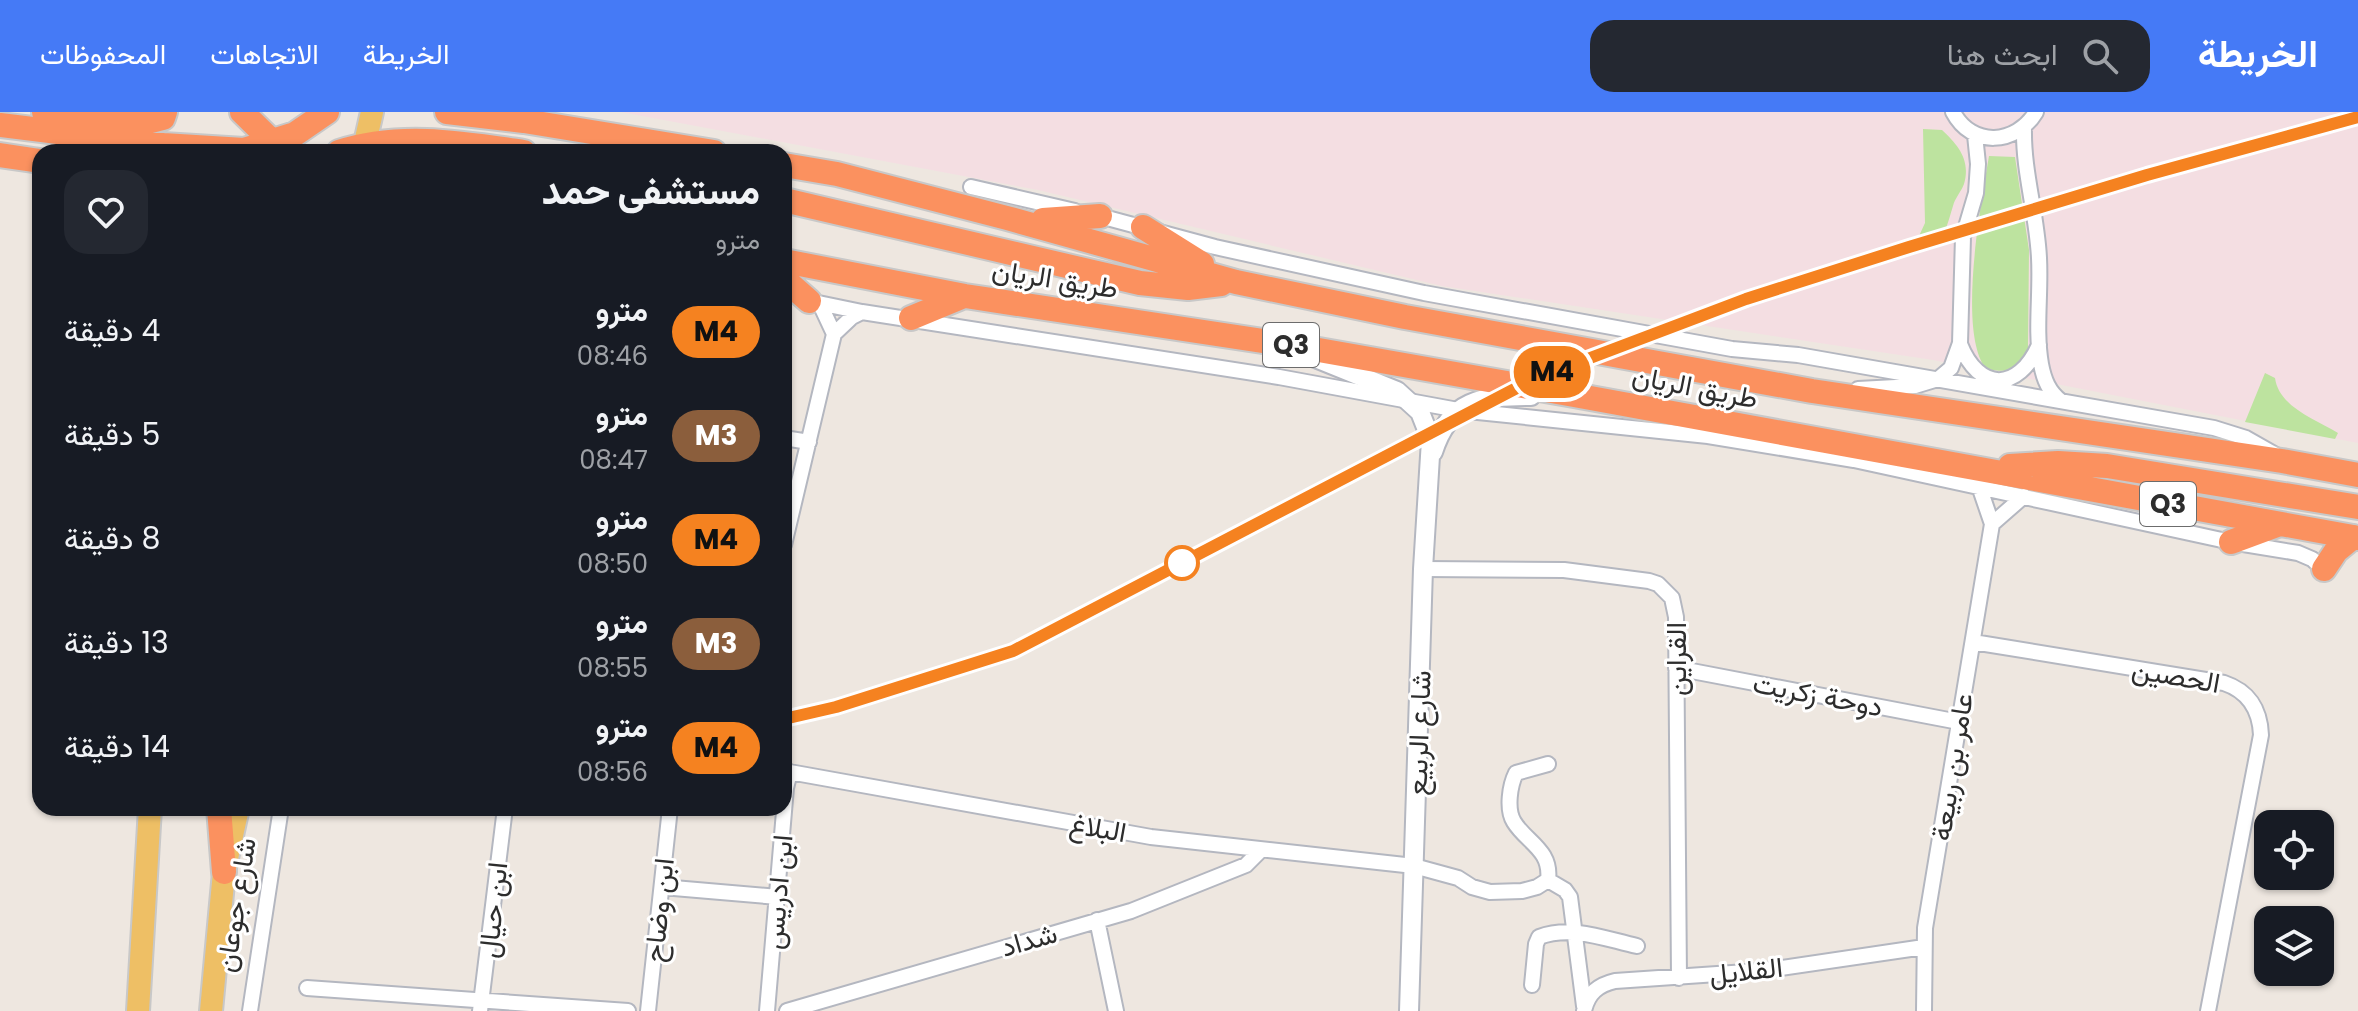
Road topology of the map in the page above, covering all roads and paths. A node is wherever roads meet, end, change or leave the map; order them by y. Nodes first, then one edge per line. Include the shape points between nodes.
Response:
1 (44, 112) edge
2 (165, 112) edge
3 (372, 112) edge
4 (447, 112) edge
5 (569, 112) edge
6 (1953, 112) edge
7 (2036, 112) edge
8 (248, 114) edge
9 (317, 116) edge
10 (0, 125) edge
11 (2024, 128) junction
12 (1975, 135) junction
13 (622, 136) junction
14 (155, 144) edge
15 (245, 144) edge
16 (276, 144) edge
17 (283, 144) edge
18 (332, 144) edge
19 (365, 144) edge
20 (380, 144) edge
21 (454, 144) edge
22 (668, 144) edge
23 (6, 156) edge
24 (32, 160) edge
25 (792, 166) edge
26 (32, 167) edge
27 (971, 187) dead end
28 (792, 202) edge
29 (1100, 216) junction
30 (1007, 218) junction
31 (1143, 227) junction
32 (792, 263) edge
33 (1236, 282) junction
34 (792, 285) edge
35 (792, 296) edge
36 (965, 296) junction
37 (814, 302) junction
38 (862, 312) junction
39 (911, 318) junction
40 (834, 334) junction
41 (1960, 343) junction
42 (2039, 345) junction
43 (1296, 346) junction
44 (1938, 379) junction
45 (1812, 391) junction
46 (1574, 395) junction
47 (1410, 401) junction
48 (2062, 402) junction
49 (1458, 410) junction
50 (792, 439) edge
51 (809, 442) junction
52 (1432, 455) junction
53 (2282, 461) junction
54 (2358, 475) edge
55 (1981, 478) junction
56 (2024, 496) junction
57 (2358, 507) edge
58 (792, 512) edge
59 (1992, 524) junction
60 (2281, 524) junction
61 (2356, 538) edge
62 (2231, 542) junction
63 (1423, 569) junction
64 (2324, 569) joint
65 (1973, 642) junction
66 (1676, 668) junction
67 (1959, 722) junction
68 (1548, 764) dead end
69 (792, 773) edge
70 (150, 816) edge
71 (220, 816) edge
72 (236, 816) edge
73 (280, 816) edge
74 (504, 816) edge
75 (669, 816) edge
76 (784, 816) edge
77 (1261, 850) junction
78 (1414, 866) junction
79 (224, 872) junction
80 (1548, 880) junction
81 (662, 887) junction
82 (778, 897) junction
83 (1097, 920) junction
84 (1573, 931) junction
85 (1637, 946) dead end
86 (1924, 947) junction
87 (1679, 978) junction
88 (1532, 985) dead end
89 (307, 988) dead end
90 (482, 1006) edge
91 (1584, 1009) edge
92 (138, 1011) edge
93 (211, 1011) edge
94 (250, 1011) edge
95 (628, 1011) edge
96 (648, 1011) edge
97 (767, 1011) edge
98 (787, 1011) edge
99 (1116, 1011) edge
100 (1409, 1011) edge
101 (1924, 1011) edge
102 (2208, 1011) edge

1 - 2 highway via 140,124 163,118
3 - 19 main road
4 - 13 highway
5 - 13 highway
6 - 12 street
7 - 11 street
8 - 15 main road
8 - 16 highway
9 - 17 highway
9 - 18 highway
10 - 14 highway
11 - 12 street via 2001,138
11 - 42 street via 2024,165 2039,257
12 - 41 street via 1976,193 1962,247
13 - 22 highway
20 - 21 highway
23 - 24 highway
23 - 26 highway
25 - 30 highway, طريق الريان / Q3
27 - 29 street, طريق الريان
28 - 33 highway via 1140,283 1188,288
29 - 30 highway
29 - 31 street, طريق الريان
30 - 33 highway, طريق الريان / Q3
31 - 33 highway
31 - 44 street, طريق الريان via 1454,298 1732,349
32 - 36 highway, طريق الريان / Q3
33 - 45 highway, طريق الريان / Q3
34 - 37 highway
35 - 37 street, طريق الريان
36 - 39 highway
36 - 43 highway, طريق الريان / Q3
37 - 38 street, طريق الريان
37 - 40 street via 832,323
38 - 39 street, طريق الريان
38 - 40 street
39 - 47 street, طريق الريان
40 - 51 street
41 - 42 street via 1976,371 1999,380 2019,375
41 - 44 street via 1951,368
42 - 48 street via 2046,385
43 - 46 highway, طريق الريان / Q3
43 - 47 street via 1323,362 1383,383
44 - 45 street via 1915,386
44 - 48 street, طريق الريان
45 - 53 highway, طريق الريان / Q3
46 - 49 street via 1488,397
46 - 55 highway, طريق الريان / Q3
47 - 49 street, طريق الريان
47 - 52 street, شارع الربيع via 1427,424
48 - 53 street, طريق الريان via 2230,432
49 - 52 street, شارع الربيع
49 - 55 street, طريق الريان via 1708,436
50 - 51 street
51 - 58 street
52 - 63 street, شارع الربيع
53 - 54 highway, طريق الريان / Q3
55 - 56 street, طريق الريان
55 - 57 highway via 2058,463 2107,466
55 - 59 street, عامر بن ربيعة
55 - 60 highway, طريق الريان / Q3
56 - 59 street
56 - 62 street, طريق الريان
59 - 65 street, عامر بن ربيعة
60 - 61 highway, طريق الريان / Q3
60 - 62 highway
61 - 64 highway via 2336,551
62 - 64 street, طريق الريان via 2298,553
63 - 66 street, القراين via 1583,571 1658,584 1676,607
63 - 78 street, شارع الربيع
65 - 67 street, عامر بن ربيعة
65 - 102 street, الحصين via 2224,683 2242,691 2255,706 2261,735
66 - 67 street, دوحة زكريت
66 - 87 street, القراين
67 - 86 street, عامر بن ربيعة
68 - 80 street via 1516,773 1510,806 1513,822 1550,869
69 - 77 street, البلاغ via 1151,837
70 - 92 main road
71 - 79 highway
72 - 79 main road, شارع جوعان
73 - 94 street, شارع جوعان
74 - 90 street, ابن حيال
75 - 81 street, ابن وضاح
76 - 82 street, ابن ادريس
77 - 78 street, البلاغ
77 - 83 street, شداد via 1246,865
78 - 80 street, البلاغ via 1490,892 1522,891
78 - 100 street, شارع الربيع
79 - 93 main road, شارع جوعان
80 - 84 street via 1570,897
81 - 82 street
81 - 96 street, ابن وضاح
82 - 97 street, ابن ادريس
83 - 98 street, شداد
83 - 99 street
84 - 85 street
84 - 88 street via 1539,937
84 - 91 street
86 - 87 street, القلايل
86 - 101 street, عامر بن ربيعة
87 - 91 street, القلايل via 1605,983 1588,997
89 - 90 street
90 - 95 street

